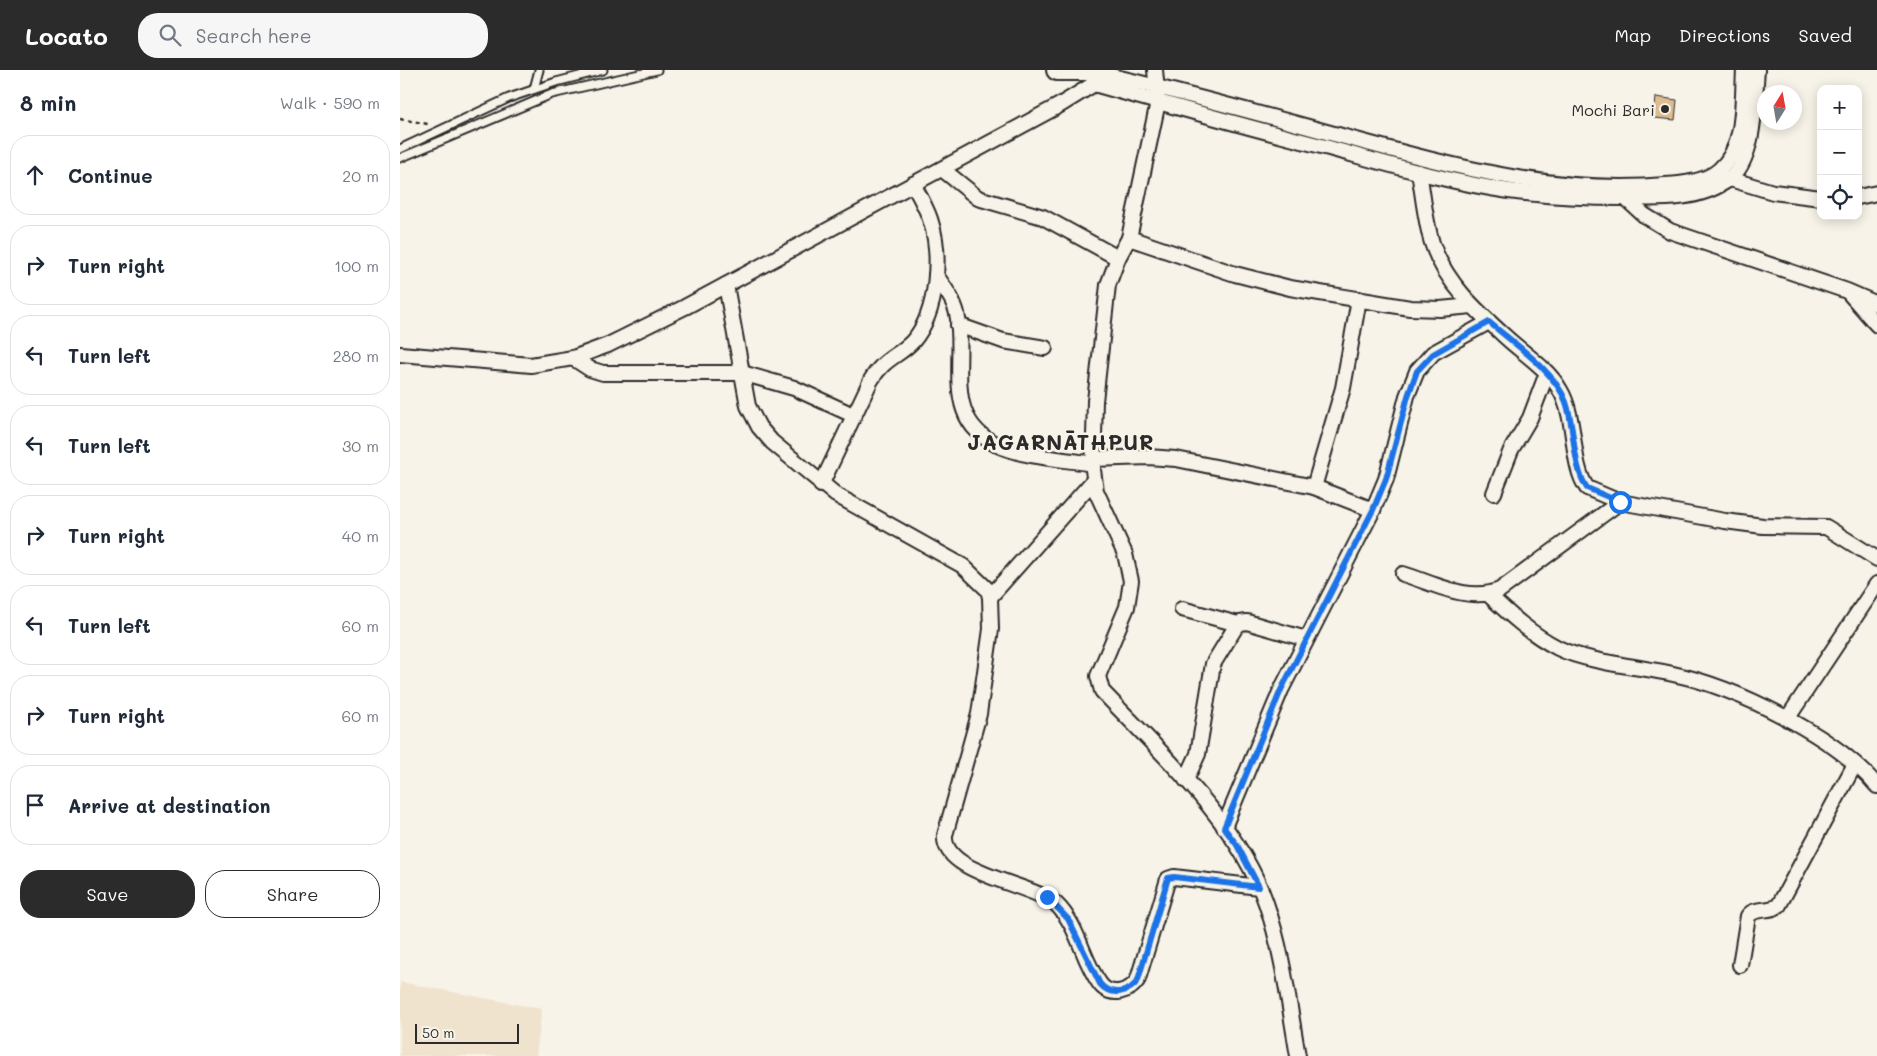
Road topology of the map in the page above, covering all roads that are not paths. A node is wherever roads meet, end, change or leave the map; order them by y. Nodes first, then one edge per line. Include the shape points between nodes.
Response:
1 (539, 70) edge
2 (603, 70) edge
3 (657, 70) edge
4 (1057, 70) edge
5 (1155, 70) edge
6 (1744, 70) edge
7 (1756, 70) edge
8 (1099, 75) edge
9 (1158, 87) junction
10 (534, 89) junction
11 (1158, 102) junction
12 (1246, 110) junction
13 (1242, 125) junction
14 (400, 149) edge
15 (400, 158) edge
16 (942, 168) junction
17 (1419, 172) junction
18 (1730, 178) junction
19 (913, 184) junction
20 (1877, 193) edge
21 (1862, 196) edge
22 (1625, 198) junction
23 (1817, 198) edge
24 (1129, 238) junction
25 (1118, 258) junction
26 (936, 275) junction
27 (726, 285) junction
28 (1846, 291) junction
29 (1359, 299) junction
30 (1877, 304) edge
31 (1472, 306) junction
32 (1489, 322) junction
33 (958, 325) junction
34 (1877, 325) edge
35 (1045, 348) dead end
36 (400, 354) edge
37 (573, 358) junction
38 (742, 373) junction
39 (1547, 373) junction
40 (853, 415) junction
41 (1093, 462) junction
42 (1094, 480) junction
43 (821, 485) junction
44 (1314, 487) junction
45 (1494, 492) dead end
46 (1620, 502) junction
47 (1373, 510) junction
48 (1877, 559) edge
49 (1402, 574) dead end
50 (1877, 584) edge
51 (1489, 595) junction
52 (990, 597) junction
53 (1182, 609) dead end
54 (1238, 624) junction
55 (1306, 639) junction
56 (1787, 719) junction
57 (1855, 764) junction
58 (1186, 780) junction
59 (1877, 786) edge
60 (1224, 828) junction
61 (1259, 887) junction
62 (1740, 965) dead end
63 (1298, 1056) edge

1 - 10 lane
2 - 10 lane
3 - 15 lane via 552,94
4 - 8 main road
5 - 9 street
6 - 12 street via 1737,140 1726,164 1717,172 1684,184 1648,187 1575,186 1516,179 1429,160
7 - 18 street via 1752,127 1746,154
8 - 9 street
8 - 11 street
8 - 16 street
9 - 11 street
9 - 12 street
10 - 14 lane
11 - 13 street
11 - 24 street
12 - 13 street
13 - 17 street
16 - 19 street
16 - 25 street via 978,198 1043,217
17 - 22 street via 1509,191 1581,198
17 - 31 street via 1432,242 1447,273
18 - 22 street via 1700,194
18 - 23 street via 1773,192
19 - 26 street via 931,220
19 - 27 street
20 - 21 street
22 - 28 street via 1670,231
24 - 25 street
24 - 29 street via 1252,279
25 - 41 street via 1104,304
26 - 33 street via 956,308
26 - 40 street via 931,304 918,333 907,346 882,364
27 - 37 street via 608,345
27 - 38 street
28 - 30 street
28 - 34 street
29 - 31 street via 1426,309
29 - 44 street via 1343,388
31 - 32 street
32 - 39 street
32 - 47 street via 1433,354 1417,371 1386,479
33 - 35 street via 1003,342
33 - 41 street via 960,400 978,432 990,441 1011,449
36 - 37 street via 531,365
37 - 38 street via 603,373
38 - 40 street via 794,388
38 - 43 street via 748,406 759,427
39 - 45 street via 1530,418 1511,450
39 - 46 street via 1566,403 1583,482 1594,492
40 - 43 street
41 - 42 street
41 - 44 street via 1148,457 1176,459
42 - 52 street
42 - 58 street via 1101,505 1125,554 1131,582 1127,607 1100,669 1099,685
43 - 52 street via 962,566 980,581
44 - 47 street
46 - 48 street via 1748,524 1826,527
46 - 51 street
47 - 55 street
49 - 51 street via 1459,592
50 - 56 street
51 - 56 street via 1521,625 1559,648 1704,681
52 - 61 street via 991,629 980,714 945,835 946,844 953,854 971,868 1055,903 1068,919 1100,984 1113,992 1127,990 1138,980 1168,878
53 - 54 street
54 - 55 street via 1247,622
54 - 58 street via 1214,664 1198,754
55 - 60 street via 1264,726
56 - 57 street
57 - 59 street
57 - 62 street via 1779,906 1755,910 1748,916
58 - 60 street
60 - 61 street via 1237,845
61 - 63 street via 1281,959

